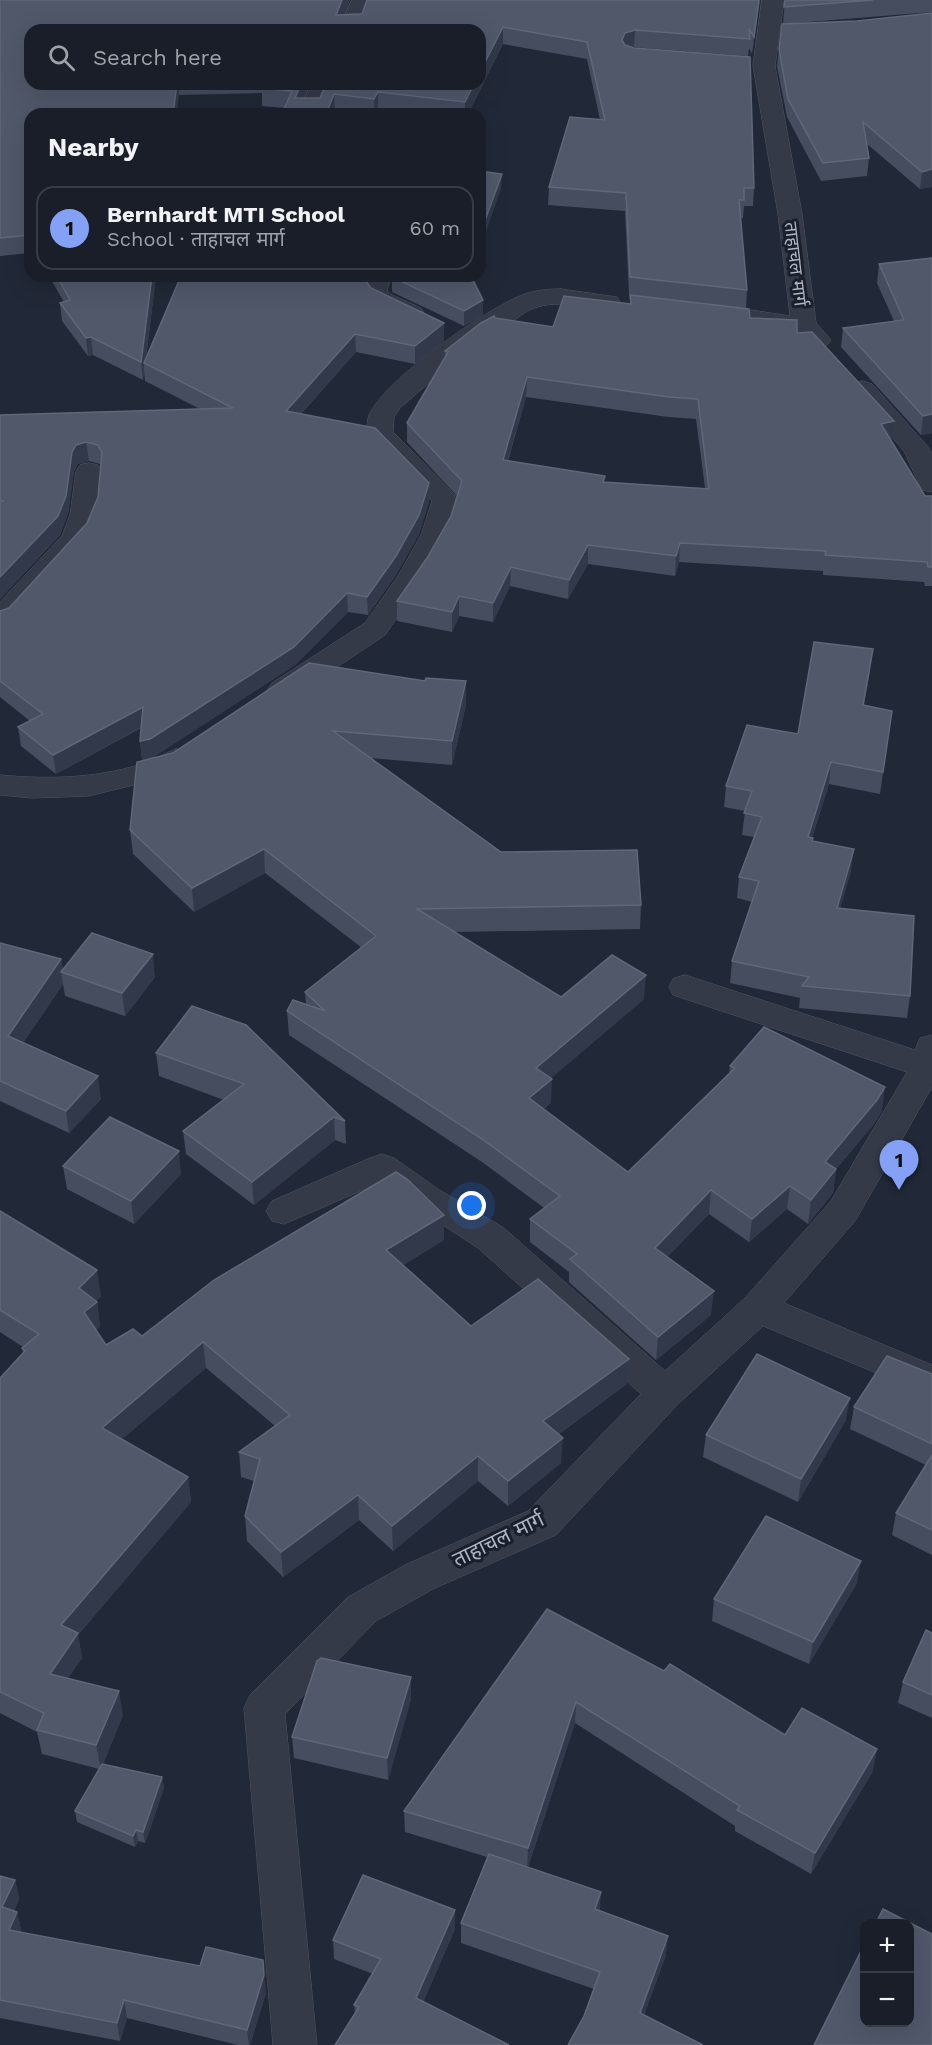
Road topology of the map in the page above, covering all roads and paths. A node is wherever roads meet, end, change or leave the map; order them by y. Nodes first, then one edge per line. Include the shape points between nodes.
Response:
1 (363, 0) edge
2 (774, 0) edge
3 (352, 24) edge
4 (319, 90) edge
5 (311, 108) edge
6 (378, 282) edge
7 (628, 304) edge
8 (722, 315) edge
9 (804, 325) junction
10 (471, 335) junction
11 (924, 447) edge
12 (89, 471) dead end
13 (932, 484) edge
14 (0, 619) edge
15 (259, 705) edge
16 (201, 743) edge
17 (0, 784) edge
18 (686, 987) dead end
19 (929, 1057) edge
20 (284, 1211) dead end
21 (758, 1308) junction
22 (932, 1381) edge
23 (665, 1393) junction
24 (295, 2045) edge

1 - 3 street
2 - 9 street, ताहाचल मार्ग via 778,33 752,65 790,214
4 - 5 street
6 - 10 street via 375,290 381,298 457,336
7 - 10 street via 569,297 534,299
8 - 9 street
9 - 11 street, ताहाचल मार्ग
10 - 15 street via 399,392 382,414 380,433 446,500 435,535 411,577 375,629
11 - 13 street, ताहाचल मार्ग
12 - 14 street via 85,517 74,540
16 - 17 street via 163,768 88,786 32,788
18 - 19 street
19 - 21 street, ताहाचल मार्ग via 880,1151 843,1210
20 - 23 street via 382,1167 491,1238
21 - 22 street
21 - 23 street, ताहाचल मार्ग
23 - 24 street, ताहाचल मार्ग via 542,1522 421,1576 362,1609 264,1708

